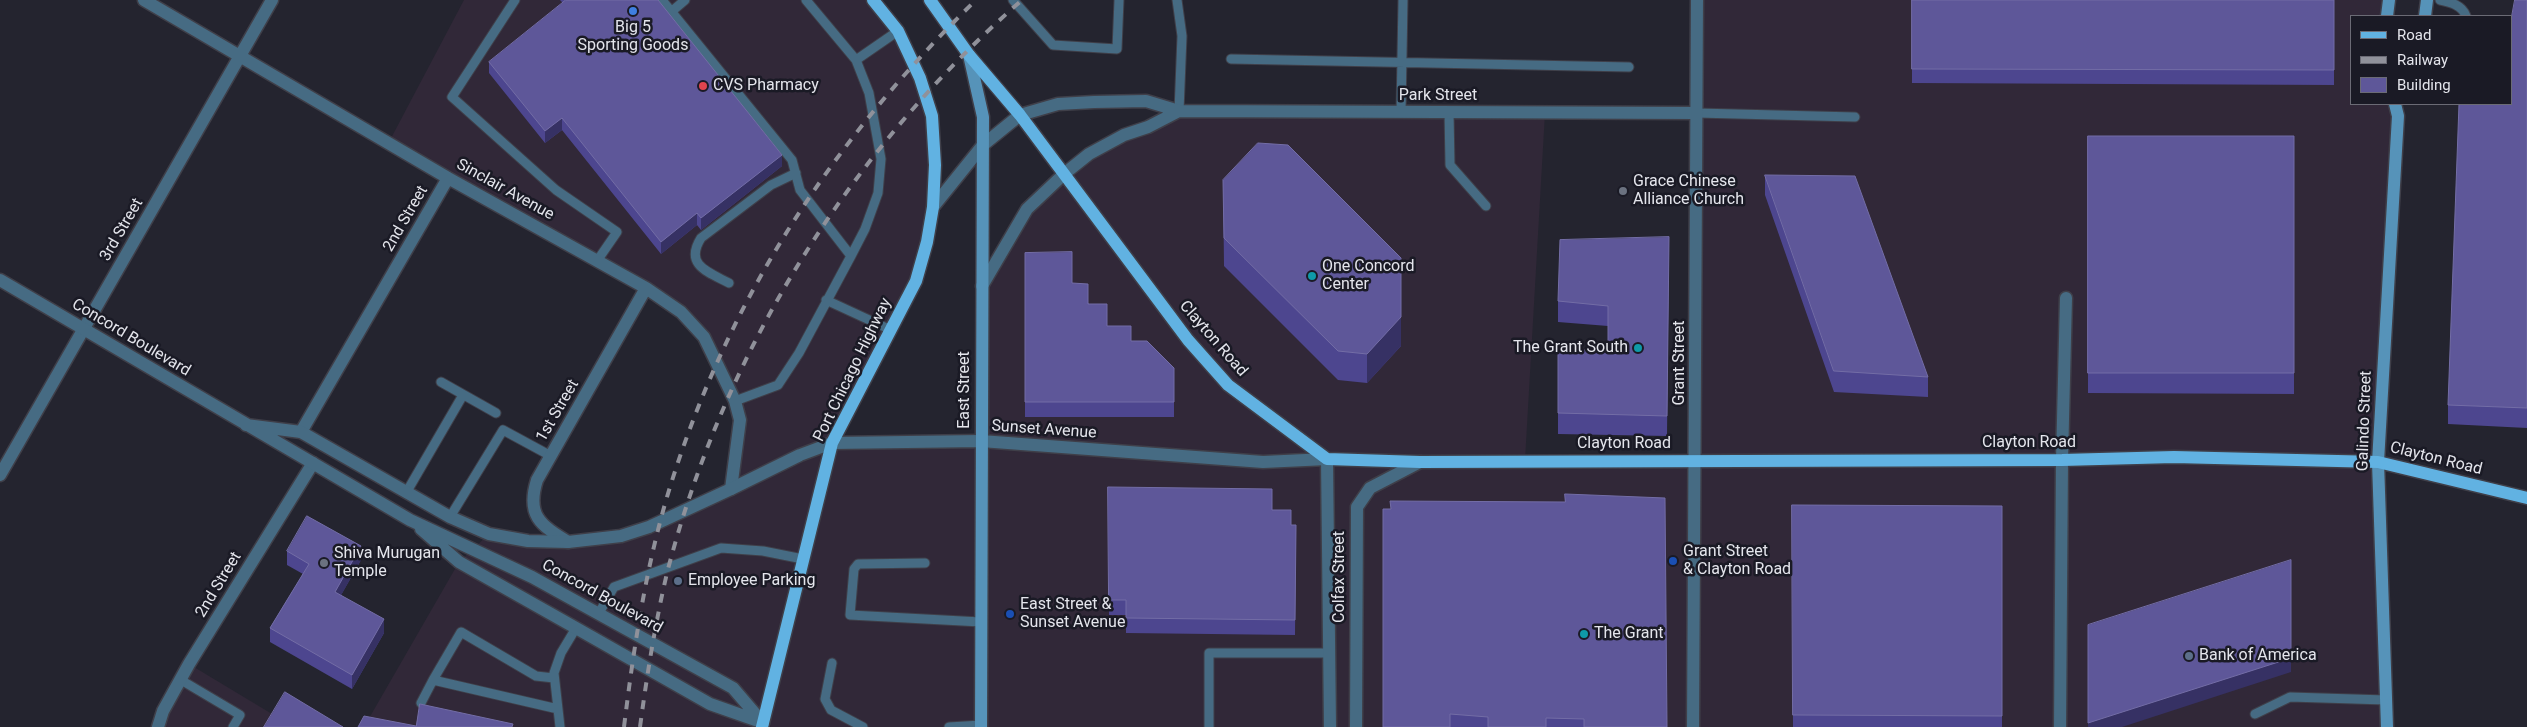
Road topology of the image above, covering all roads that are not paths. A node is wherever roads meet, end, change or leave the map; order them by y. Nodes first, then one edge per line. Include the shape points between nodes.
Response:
1 (144, 0) edge
2 (272, 0) edge
3 (515, 0) edge
4 (662, 0) edge
5 (685, 0) edge
6 (806, 0) edge
7 (873, 0) edge
8 (930, 0) edge
9 (1013, 0) edge
10 (1118, 0) edge
11 (1177, 0) edge
12 (1403, 0) edge
13 (1697, 0) edge
14 (2388, 0) edge
15 (2427, 0) edge
16 (2440, 0) edge
17 (671, 12) junction
18 (2387, 15) edge
19 (2425, 15) edge
20 (2466, 15) edge
21 (898, 31) junction
22 (969, 55) junction
23 (240, 57) junction
24 (1231, 59) dead end
25 (856, 60) junction
26 (1402, 64) junction
27 (1630, 66) dead end
28 (2398, 108) edge
29 (1179, 111) junction
30 (1401, 112) junction
31 (1449, 112) junction
32 (1697, 114) junction
33 (1020, 115) junction
34 (1855, 117) dead end
35 (983, 145) junction
36 (796, 173) junction
37 (1064, 174) junction
38 (448, 178) junction
39 (1486, 206) dead end
40 (933, 207) junction
41 (851, 256) junction
42 (597, 260) junction
43 (0, 280) edge
44 (729, 283) dead end
45 (982, 286) junction
46 (646, 288) junction
47 (2066, 298) dead end
48 (826, 300) junction
49 (84, 328) junction
50 (890, 330) junction
51 (441, 382) dead end
52 (463, 395) junction
53 (735, 402) junction
54 (496, 413) dead end
55 (246, 424) junction
56 (301, 432) junction
57 (981, 441) junction
58 (832, 443) junction
59 (551, 456) junction
60 (1327, 459) junction
61 (1696, 460) junction
62 (2062, 460) junction
63 (1420, 462) junction
64 (2378, 462) junction
65 (313, 463) junction
66 (0, 476) edge
67 (731, 489) junction
68 (406, 493) junction
69 (2527, 498) edge
70 (450, 517) junction
71 (410, 520) junction
72 (568, 542) junction
73 (803, 559) junction
74 (925, 564) dead end
75 (599, 614) junction
76 (981, 622) junction
77 (576, 628) junction
78 (1329, 653) junction
79 (832, 663) dead end
80 (554, 678) junction
81 (181, 680) junction
82 (433, 680) junction
83 (2386, 700) junction
84 (421, 703) edge
85 (558, 709) junction
86 (2255, 714) dead end
87 (766, 726) edge
88 (981, 726) edge
89 (158, 727) edge
90 (233, 727) edge
91 (560, 727) edge
92 (862, 727) edge
93 (949, 727) edge
94 (1209, 727) edge
95 (1330, 727) edge
96 (1356, 727) edge
97 (1693, 727) edge
98 (2060, 727) edge
99 (2387, 727) edge

1 - 23 street, Sinclair Avenue
2 - 23 street, 3rd Street
3 - 42 lane via 452,97 556,190 617,232
4 - 17 lane
5 - 17 lane
6 - 25 lane
7 - 21 main road
8 - 22 main road, Clayton Road
9 - 10 lane via 1053,45 1117,49
11 - 29 lane via 1182,36
12 - 26 lane
13 - 32 street, Grant Street
14 - 18 main road
15 - 19 main road
16 - 20 lane via 2452,2
17 - 36 lane via 792,160
21 - 25 lane
21 - 40 main road, Port Chicago Highway via 920,78 932,116
22 - 33 main road, Clayton Road
22 - 35 main road, East Street via 983,117
23 - 38 street, Sinclair Avenue
23 - 49 street, 3rd Street
24 - 26 lane via 1387,61
25 - 41 lane via 869,93 881,159 878,193
26 - 27 lane
26 - 30 lane
28 - 64 main road, Galindo Street
29 - 30 street, Park Street
29 - 33 street, Park Street via 1146,101 1094,102 1058,104
29 - 37 street, Park Street via 1089,154
30 - 31 street, Park Street
31 - 32 street, Park Street
31 - 39 lane via 1450,165
32 - 34 lane
32 - 61 street, Grant Street
33 - 35 street, Park Street
33 - 37 main road, Clayton Road
35 - 40 street, Park Street
35 - 45 main road, East Street
36 - 41 lane via 800,190
36 - 44 lane via 763,191 701,238 694,248 695,260 702,269
37 - 45 street, Park Street via 1027,209
37 - 60 main road, Clayton Road via 1188,340 1228,385
38 - 42 street, Sinclair Avenue
38 - 56 street, 2nd Street
40 - 50 main road, Port Chicago Highway via 916,281
41 - 48 lane
42 - 46 street, Sinclair Avenue
43 - 49 street, Concord Boulevard
45 - 57 main road, East Street
46 - 53 street, Sinclair Avenue via 681,312 704,338
46 - 59 street, 1st Street
47 - 62 street
48 - 50 lane
48 - 53 lane via 799,353 778,384
49 - 55 street, Concord Boulevard
49 - 66 street, 3rd Street
50 - 58 main road, Port Chicago Highway
51 - 52 lane
52 - 54 lane
52 - 68 lane
53 - 67 street, Sinclair Avenue via 740,420
55 - 56 street, Concord Boulevard
55 - 65 street, Concord Boulevard
56 - 68 street, Concord Boulevard
57 - 58 street, Sunset Avenue
57 - 60 street, Sunset Avenue via 1263,462
57 - 76 main road, East Street
58 - 67 street, Sunset Avenue
58 - 73 main road, Port Chicago Highway
59 - 70 lane via 503,430
59 - 72 street, 1st Street via 532,496 535,514 545,528
60 - 63 main road, Clayton Road
60 - 78 street, Colfax Street
61 - 62 main road, Clayton Road
61 - 63 main road, Clayton Road
61 - 97 street, Grant Street
62 - 64 main road, Clayton Road via 2174,456
62 - 98 street
63 - 96 street, Colfax Street via 1370,488 1357,507
64 - 69 main road, Clayton Road
64 - 83 main road, Galindo Street
65 - 71 street, Concord Boulevard
65 - 81 street, 2nd Street
67 - 72 street, Sunset Avenue via 649,527 621,536
68 - 70 street, Concord Boulevard
70 - 72 street, Concord Boulevard via 489,534 528,541
71 - 75 street, Concord Boulevard via 532,577
71 - 77 street, Concord Boulevard via 459,562
73 - 75 lane via 763,551 721,548 614,587
73 - 87 main road, Port Chicago Highway
74 - 76 lane via 858,564 854,569 850,615
75 - 87 street, Concord Boulevard via 733,688
76 - 88 main road, East Street
77 - 80 lane via 562,653
77 - 87 street, Concord Boulevard via 710,704
78 - 94 lane via 1209,653
78 - 95 street, Colfax Street
79 - 92 lane via 825,699 831,710
80 - 82 lane via 536,676 461,632
80 - 85 lane
81 - 89 street, 2nd Street via 163,711
81 - 90 lane via 240,716
82 - 84 lane
82 - 85 lane
83 - 86 lane via 2290,697
83 - 99 main road, Galindo Street
85 - 91 lane
88 - 93 lane

